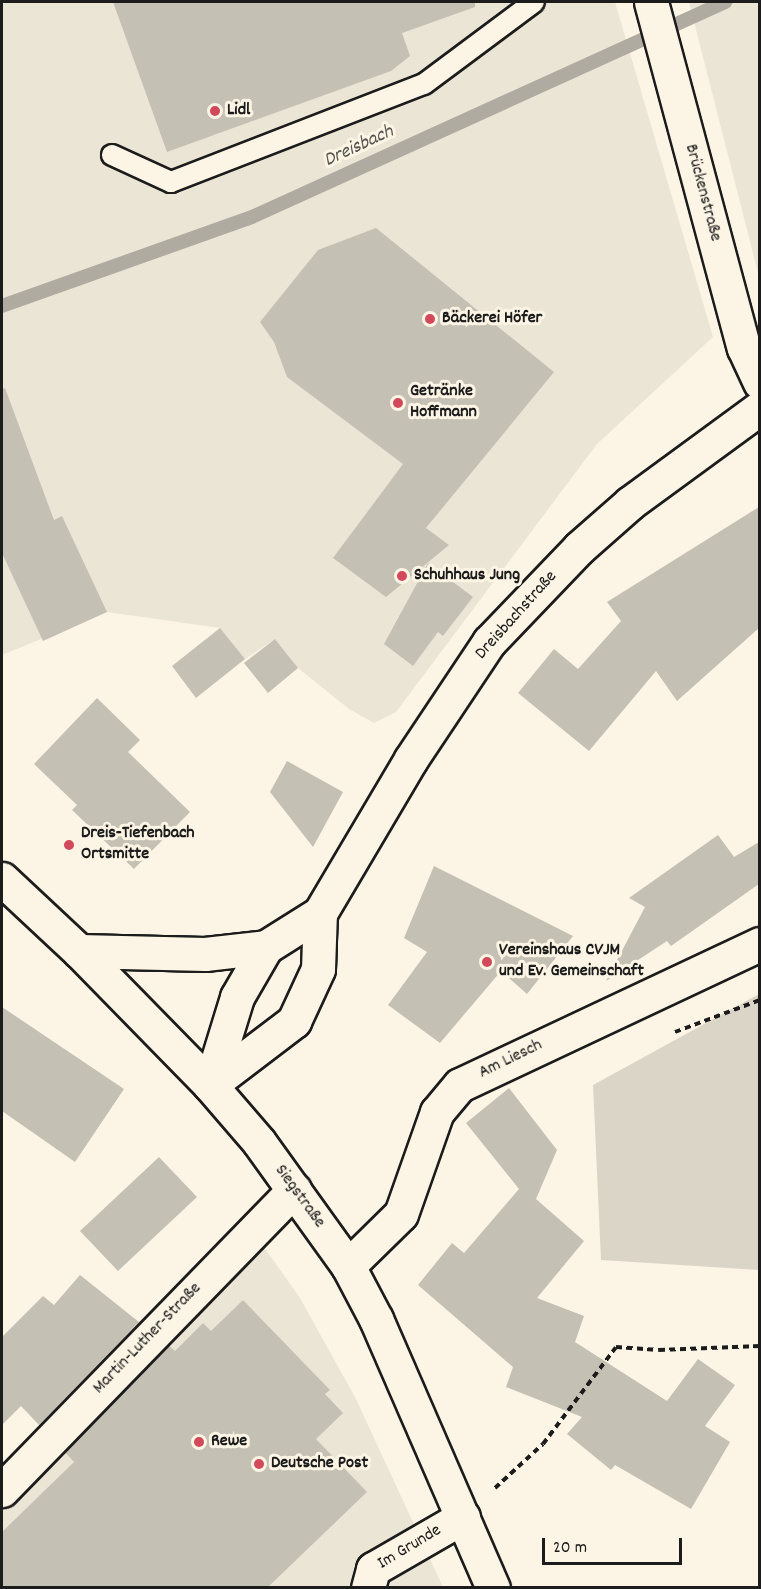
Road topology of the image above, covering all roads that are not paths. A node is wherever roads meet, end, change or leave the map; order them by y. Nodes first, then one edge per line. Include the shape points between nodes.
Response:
1 (534, 2) edge
2 (651, 2) edge
3 (112, 155) dead end
4 (759, 382) edge
5 (759, 408) edge
6 (2, 879) edge
7 (320, 913) junction
8 (759, 944) edge
9 (266, 947) junction
10 (79, 951) junction
11 (210, 1085) junction
12 (294, 1190) junction
13 (348, 1266) junction
14 (2, 1490) edge
15 (463, 1517) junction
16 (368, 1587) edge
17 (493, 1587) edge

1 - 3 lane via 424,84 171,182
2 - 4 main road, Brückenstraße via 744,348
5 - 7 main road, Dreisbachstraße via 630,503 579,548 489,642 411,759
6 - 10 main road, Siegstraße
7 - 9 main road, Dreisbachstraße
7 - 11 main road, Dreisbachstraße via 318,969 294,1021
8 - 13 main road, Am Liesch via 460,1085 437,1112 401,1214
9 - 10 main road via 205,954
9 - 11 main road, Dreisbachstraße via 237,997
10 - 11 main road, Siegstraße
11 - 12 main road, Siegstraße
12 - 13 main road, Siegstraße
12 - 14 main road, Martin-Luther-Straße
13 - 15 main road, Siegstraße via 376,1319
15 - 16 main road, Im Grunde via 373,1569
15 - 17 main road, Siegstraße

